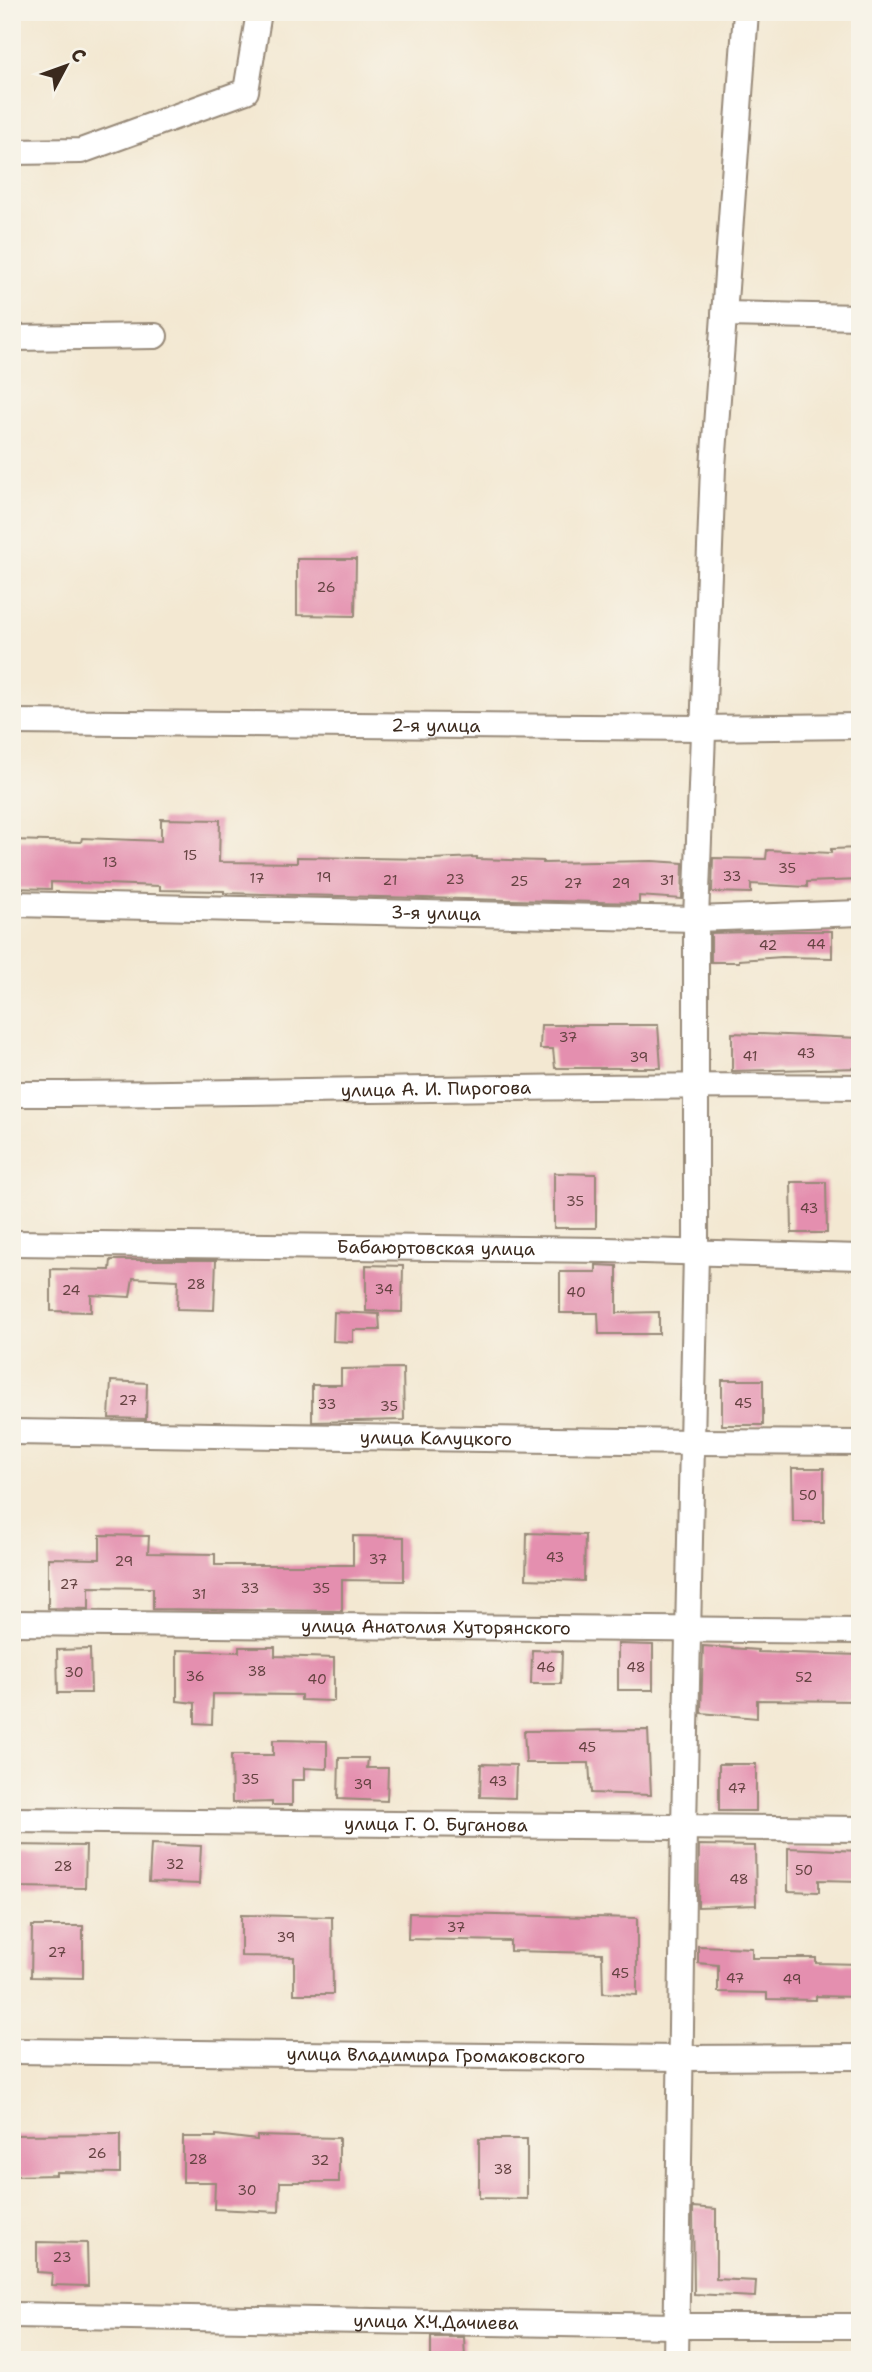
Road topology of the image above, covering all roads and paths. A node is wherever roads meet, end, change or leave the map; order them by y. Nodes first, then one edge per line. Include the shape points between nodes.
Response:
1 (259, 12) edge
2 (746, 12) edge
3 (12, 152) edge
4 (724, 314) junction
5 (860, 317) edge
6 (155, 336) dead end
7 (12, 338) edge
8 (12, 722) edge
9 (860, 726) edge
10 (702, 728) junction
11 (12, 904) edge
12 (860, 913) edge
13 (696, 919) junction
14 (696, 1085) junction
15 (860, 1087) edge
16 (12, 1094) edge
17 (12, 1243) edge
18 (696, 1252) junction
19 (860, 1257) edge
20 (12, 1432) edge
21 (694, 1442) junction
22 (860, 1443) edge
23 (12, 1623) edge
24 (688, 1630) junction
25 (860, 1632) edge
26 (12, 1820) edge
27 (684, 1827) junction
28 (860, 1829) edge
29 (12, 2051) edge
30 (680, 2057) junction
31 (860, 2057) edge
32 (12, 2315) edge
33 (676, 2326) junction
34 (860, 2326) edge
35 (676, 2360) edge

1 - 3 street via 246,91 80,151
2 - 4 street
4 - 5 street
4 - 10 street
6 - 7 street
8 - 10 street, 2-я улица
9 - 10 street, 2-я улица
10 - 13 street
11 - 13 street, 3-я улица
12 - 13 street, 3-я улица
13 - 14 street
14 - 15 street, улица А. И. Пирогова
14 - 16 street, улица А. И. Пирогова
14 - 18 street
17 - 18 street, Бабаюртовская улица
18 - 19 street, Бабаюртовская улица
18 - 21 street
20 - 21 street, улица Калуцкого
21 - 22 street, улица Калуцкого
21 - 24 street
23 - 24 street, улица Анатолия Хуторянского
24 - 25 street, улица Анатолия Хуторянского
24 - 27 street
26 - 27 street, улица Г. О. Буганова
27 - 28 street, улица Г. О. Буганова
27 - 30 street
29 - 30 street, улица Владимира Громаковского
30 - 31 street, улица Владимира Громаковского
30 - 33 street
32 - 33 street, улица Х.Ч.Дачиева
33 - 34 street, улица Х.Ч.Дачиева
33 - 35 street

